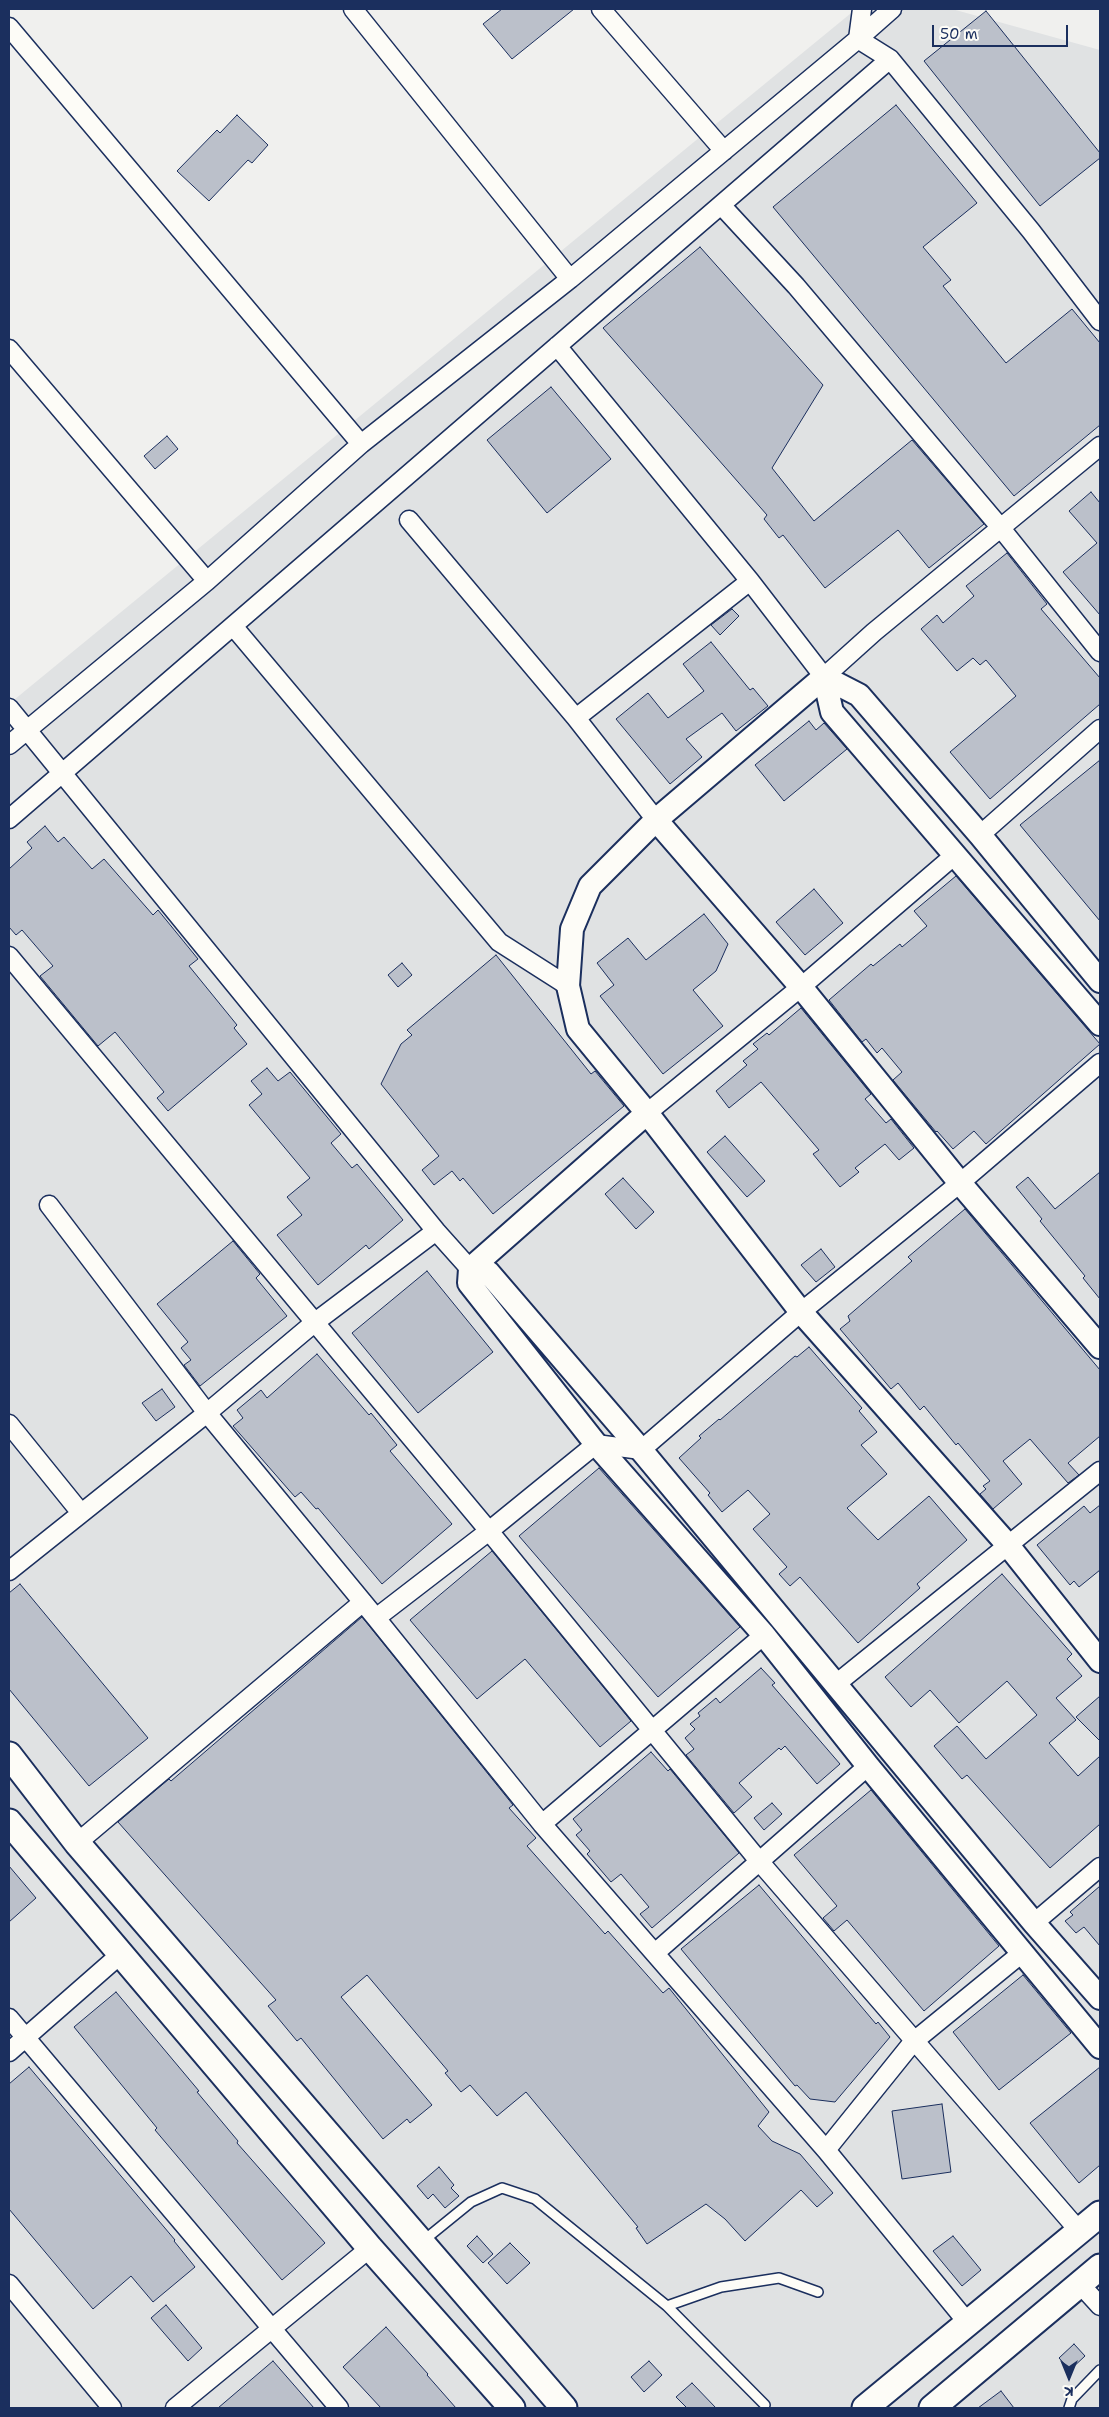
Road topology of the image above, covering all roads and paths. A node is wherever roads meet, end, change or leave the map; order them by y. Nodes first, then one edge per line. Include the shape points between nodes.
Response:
1 (353, 9) edge
2 (601, 9) edge
3 (862, 9) edge
4 (892, 9) edge
5 (9, 27) edge
6 (858, 39) junction
7 (890, 59) junction
8 (724, 151) junction
9 (722, 206) junction
10 (570, 279) junction
11 (1100, 321) edge
12 (557, 346) junction
13 (9, 349) edge
14 (361, 444) junction
15 (1100, 446) edge
16 (408, 520) dead end
17 (1000, 527) junction
18 (207, 581) junction
19 (750, 581) junction
20 (233, 626) junction
21 (1100, 652) edge
22 (824, 677) junction
23 (9, 708) edge
24 (576, 718) junction
25 (1100, 729) edge
26 (27, 730) junction
27 (9, 746) edge
28 (63, 773) junction
29 (9, 819) edge
30 (656, 820) junction
31 (980, 835) junction
32 (956, 854) junction
33 (9, 956) edge
34 (1100, 981) edge
35 (568, 986) junction
36 (801, 987) junction
37 (1100, 1024) edge
38 (1100, 1063) edge
39 (647, 1112) junction
40 (960, 1183) junction
41 (49, 1205) dead end
42 (436, 1231) junction
43 (470, 1269) junction
44 (802, 1312) junction
45 (314, 1323) junction
46 (1100, 1347) edge
47 (207, 1412) junction
48 (9, 1424) edge
49 (596, 1444) junction
50 (641, 1450) junction
51 (1100, 1471) edge
52 (81, 1513) junction
53 (489, 1531) junction
54 (1007, 1544) junction
55 (9, 1571) edge
56 (363, 1602) junction
57 (376, 1618) junction
58 (764, 1635) junction
59 (1100, 1661) edge
60 (836, 1684) junction
61 (651, 1731) junction
62 (9, 1755) edge
63 (868, 1766) junction
64 (9, 1822) edge
65 (542, 1824) junction
66 (77, 1842) junction
67 (759, 1862) junction
68 (1100, 1867) edge
69 (1034, 1923) junction
70 (122, 1953) junction
71 (655, 1953) junction
72 (1022, 1953) junction
73 (1100, 1998) edge
74 (9, 2018) edge
75 (26, 2038) junction
76 (913, 2042) junction
77 (1100, 2047) edge
78 (9, 2052) edge
79 (826, 2150) junction
80 (1100, 2214) edge
81 (1080, 2232) junction
82 (421, 2242) junction
83 (370, 2248) junction
84 (1100, 2267) edge
85 (9, 2284) edge
86 (1080, 2284) junction
87 (818, 2292) dead end
88 (667, 2306) junction
89 (1100, 2306) edge
90 (968, 2323) junction
91 (271, 2328) junction
92 (1100, 2370) edge
93 (765, 2405) dead end
94 (112, 2408) edge
95 (175, 2408) edge
96 (339, 2408) edge
97 (512, 2408) edge
98 (564, 2408) edge
99 (865, 2408) edge
100 (932, 2408) edge
101 (1069, 2408) edge

1 - 10 street
2 - 8 street
3 - 6 street
4 - 6 street
5 - 14 street
6 - 7 street
6 - 8 street
7 - 9 street
7 - 11 street
8 - 10 street
9 - 12 street
9 - 17 street via 796,286
10 - 14 street
12 - 19 street
12 - 20 street
13 - 18 street
14 - 18 street
15 - 17 street
16 - 24 street
17 - 21 street
17 - 22 street
18 - 26 street
19 - 22 street
19 - 24 street
20 - 28 street
20 - 35 street via 499,942
22 - 30 street
22 - 31 street via 859,695
22 - 32 street via 832,712
23 - 26 street
24 - 30 street
25 - 31 street
26 - 27 street
26 - 28 street
28 - 29 street
28 - 42 street
30 - 35 street via 590,886 572,929
30 - 36 street
31 - 34 street
32 - 36 street
32 - 37 street
33 - 45 street
35 - 39 street via 578,1029
36 - 39 street
36 - 40 street
38 - 40 street
39 - 43 street
39 - 44 street
40 - 44 street
40 - 46 street
41 - 47 street
42 - 43 street
42 - 45 street
43 - 49 street via 469,1284
43 - 50 street via 488,1272
44 - 50 street
44 - 54 street
45 - 47 street
45 - 53 street
47 - 52 street
47 - 56 street
48 - 52 street
49 - 50 street
49 - 53 street
49 - 58 street
50 - 60 street
51 - 54 street
52 - 55 street
53 - 57 street
53 - 61 street
54 - 59 street
54 - 60 street
56 - 57 street
56 - 66 street
57 - 65 street
58 - 61 street
58 - 63 street
60 - 69 street
61 - 65 street
61 - 67 street
62 - 66 main road
63 - 67 street
63 - 72 street
64 - 70 main road
65 - 71 street
66 - 82 main road
67 - 71 street
67 - 76 street
68 - 69 street
69 - 73 street
70 - 75 street
70 - 83 main road
71 - 79 street
72 - 76 street
72 - 77 street
74 - 75 street
75 - 78 street
75 - 91 street
76 - 79 street
76 - 81 street
79 - 90 street
80 - 81 main road
81 - 90 main road
82 - 88 lane via 471,2202 502,2188 535,2199
82 - 98 main road
83 - 91 street
83 - 97 main road
84 - 86 main road
85 - 94 street
86 - 89 street
86 - 100 main road
87 - 88 lane via 779,2278 720,2287
88 - 93 lane
90 - 99 main road
91 - 95 street
91 - 96 street
92 - 101 lane via 1072,2399

